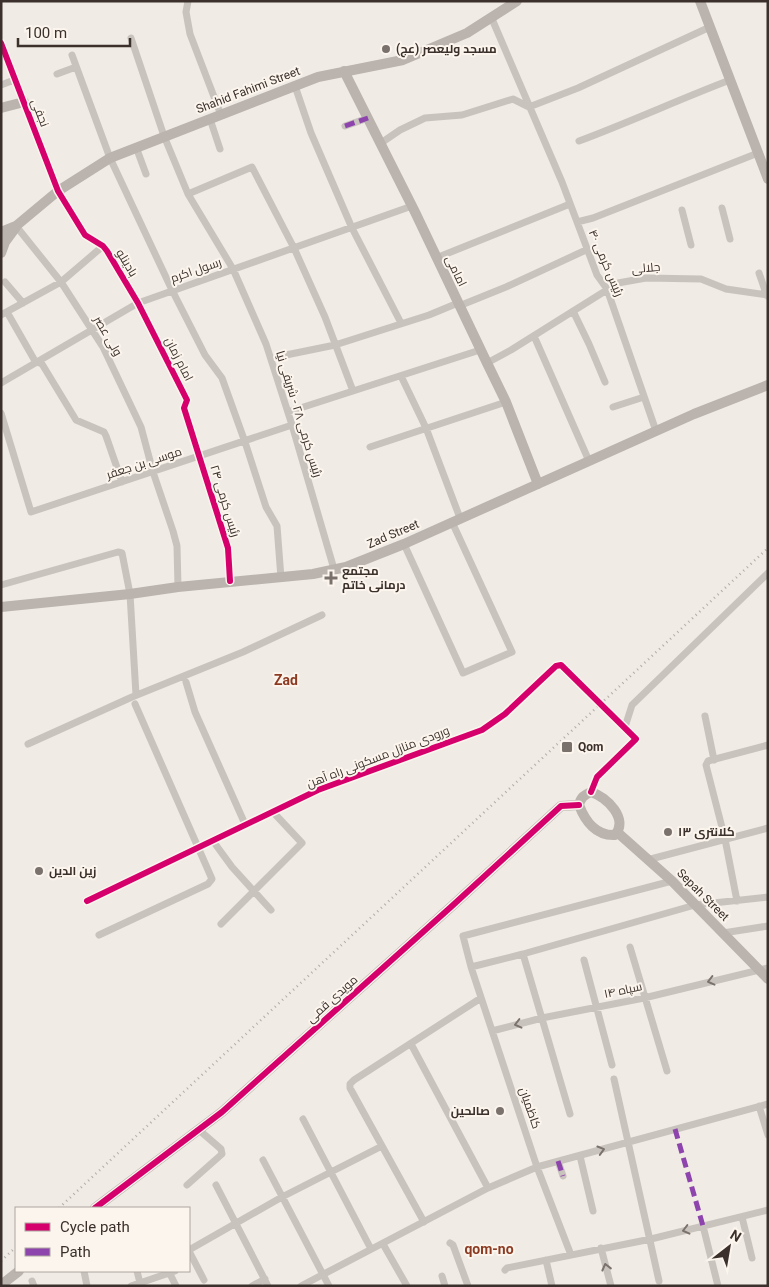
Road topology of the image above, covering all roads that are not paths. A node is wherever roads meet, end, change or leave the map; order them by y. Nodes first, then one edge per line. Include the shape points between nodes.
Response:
1 (188, 1) edge
2 (517, 1) edge
3 (700, 1) edge
4 (492, 19) junction
5 (710, 27) junction
6 (131, 38) dead end
7 (1, 43) edge
8 (4, 55) edge
9 (72, 55) dead end
10 (76, 67) junction
11 (344, 71) junction
12 (57, 74) dead end
13 (14, 80) junction
14 (730, 80) junction
15 (1, 85) edge
16 (295, 86) junction
17 (24, 102) junction
18 (529, 107) junction
19 (1, 108) edge
20 (221, 114) junction
21 (368, 118) junction
22 (210, 119) junction
23 (345, 126) dead end
24 (164, 136) junction
25 (580, 141) dead end
26 (381, 143) junction
27 (136, 147) junction
28 (220, 148) dead end
29 (758, 153) junction
30 (110, 158) junction
31 (146, 174) dead end
32 (768, 178) edge
33 (58, 191) junction
34 (188, 194) junction
35 (570, 204) junction
36 (412, 206) junction
37 (722, 208) dead end
38 (682, 210) dead end
39 (577, 222) junction
40 (16, 226) junction
41 (352, 228) junction
42 (1, 232) edge
43 (730, 239) dead end
44 (103, 246) junction
45 (691, 246) dead end
46 (294, 248) junction
47 (586, 250) junction
48 (1, 253) edge
49 (436, 258) junction
50 (233, 269) junction
51 (758, 273) dead end
52 (5, 282) dead end
53 (61, 282) junction
54 (606, 289) junction
55 (172, 290) junction
56 (767, 295) edge
57 (23, 303) junction
58 (138, 303) junction
59 (459, 305) junction
60 (573, 311) junction
61 (4, 313) edge
62 (401, 323) junction
63 (92, 330) junction
64 (534, 336) junction
65 (335, 345) junction
66 (480, 350) junction
67 (286, 355) dead end
68 (38, 363) junction
69 (487, 363) junction
70 (401, 376) junction
71 (605, 382) dead end
72 (1, 383) edge
73 (768, 385) edge
74 (353, 391) junction
75 (644, 397) junction
76 (506, 402) junction
77 (613, 407) dead end
78 (288, 412) junction
79 (1, 413) edge
80 (292, 425) junction
81 (426, 428) junction
82 (656, 431) junction
83 (10, 439) junction
84 (1, 442) edge
85 (245, 442) junction
86 (370, 447) dead end
87 (199, 457) junction
88 (589, 461) junction
89 (153, 472) junction
90 (122, 482) junction
91 (538, 484) junction
92 (456, 520) junction
93 (404, 544) junction
94 (334, 569) junction
95 (768, 573) edge
96 (281, 578) junction
97 (230, 581) junction
98 (1, 585) edge
99 (178, 587) junction
100 (130, 594) junction
101 (1, 607) edge
102 (322, 615) dead end
103 (558, 666) dead end
104 (186, 682) dead end
105 (136, 695) junction
106 (135, 704) dead end
107 (704, 716) dead end
108 (28, 744) dead end
109 (768, 745) edge
110 (714, 760) junction
111 (591, 792) junction
112 (579, 805) junction
113 (273, 812) junction
114 (245, 824) junction
115 (768, 828) edge
116 (617, 832) junction
117 (725, 839) junction
118 (213, 841) junction
119 (198, 848) junction
120 (648, 860) junction
121 (672, 881) junction
122 (254, 891) junction
123 (768, 897) edge
124 (87, 901) dead end
125 (737, 901) junction
126 (695, 905) junction
127 (271, 910) dead end
128 (221, 924) dead end
129 (768, 926) edge
130 (723, 933) junction
131 (99, 934) dead end
132 (630, 947) dead end
133 (524, 954) junction
134 (584, 960) dead end
135 (470, 968) junction
136 (763, 969) edge
137 (768, 979) edge
138 (481, 998) junction
139 (644, 998) junction
140 (598, 1007) junction
141 (542, 1018) junction
142 (492, 1031) junction
143 (411, 1044) junction
144 (612, 1065) dead end
145 (667, 1071) dead end
146 (614, 1079) dead end
147 (768, 1104) edge
148 (759, 1106) junction
149 (570, 1114) dead end
150 (303, 1119) dead end
151 (199, 1130) junction
152 (768, 1135) edge
153 (628, 1142) junction
154 (382, 1146) junction
155 (580, 1156) junction
156 (263, 1160) dead end
157 (558, 1161) junction
158 (538, 1167) junction
159 (332, 1173) junction
160 (563, 1176) dead end
161 (187, 1185) dead end
162 (216, 1185) dead end
163 (488, 1188) junction
164 (282, 1197) junction
165 (96, 1207) edge
166 (768, 1210) edge
167 (593, 1211) dead end
168 (742, 1217) junction
169 (424, 1222) junction
170 (237, 1223) junction
171 (702, 1226) junction
172 (650, 1239) junction
173 (450, 1243) dead end
174 (383, 1244) junction
175 (601, 1248) junction
176 (371, 1249) junction
177 (190, 1250) edge
178 (571, 1255) junction
179 (752, 1258) dead end
180 (546, 1260) junction
181 (191, 1262) edge
182 (505, 1270) dead end
183 (18, 1272) edge
184 (84, 1272) edge
185 (137, 1272) edge
186 (172, 1272) edge
187 (323, 1274) junction
188 (442, 1276) dead end
189 (204, 1280) dead end
190 (659, 1281) dead end
191 (267, 1282) edge
192 (140, 1283) junction
193 (1, 1285) edge
194 (87, 1286) edge
195 (131, 1286) edge
196 (176, 1286) edge
197 (252, 1286) edge
198 (301, 1286) edge
199 (329, 1286) edge
200 (407, 1286) edge
201 (445, 1286) edge
202 (468, 1286) edge
203 (552, 1286) edge
204 (611, 1286) edge
205 (718, 1286) edge

1 - 20 street via 186,12 190,34
2 - 4 street, Shahid Fahimi Street
3 - 5 street
4 - 11 street, Shahid Fahimi Street via 403,60
4 - 18 street, رئیس کرمی ۴۰
5 - 14 street
5 - 18 street
6 - 24 street, رئیس کرمی ۲۸ - شریفی نیا
7 - 8 street, نجفی
8 - 13 street, نجفی
9 - 10 street
10 - 12 street
10 - 30 street
11 - 16 street, Shahid Fahimi Street
11 - 21 street, امامی
13 - 15 street
13 - 17 street, نجفی
14 - 25 street
14 - 29 street
16 - 20 street, Shahid Fahimi Street
16 - 41 street via 311,133
17 - 19 street
17 - 33 street, نجفی
18 - 26 street via 513,100 475,112 425,118
18 - 35 street, رئیس کرمی ۴۰
20 - 22 street, Shahid Fahimi Street
21 - 23 street
21 - 26 street, امامی
22 - 24 street, Shahid Fahimi Street
22 - 28 street
24 - 27 street, Shahid Fahimi Street
24 - 34 street, رئیس کرمی ۲۸ - شریفی نیا
26 - 36 street, امامی
27 - 30 street, Shahid Fahimi Street
27 - 31 street
29 - 32 street
29 - 39 street
30 - 33 street, Shahid Fahimi Street
30 - 55 street
33 - 40 street, Shahid Fahimi Street
33 - 44 street, بادینلو via 84,235
34 - 46 street via 252,167
34 - 50 street, رئیس کرمی ۲۸ - شریفی نیا
35 - 39 street, رئیس کرمی ۴۰
35 - 49 street
36 - 41 street, رسول اکرم
36 - 49 street, امامی
37 - 43 street
38 - 45 street
39 - 47 street, رئیس کرمی ۴۰
40 - 42 street, Shahid Fahimi Street
40 - 48 street
40 - 53 street, ولی عصر
41 - 46 street, رسول اکرم
41 - 62 street
44 - 53 street
44 - 58 street, بادینلو
46 - 50 street, رسول اکرم
46 - 65 street
47 - 54 street, رئیس کرمی ۴۰
47 - 59 street
49 - 59 street, امامی
50 - 55 street, رسول اکرم
50 - 78 street, رئیس کرمی ۲۸ - شریفی نیا via 266,344
51 - 56 street
52 - 57 street
53 - 57 street
53 - 63 street, ولی عصر
54 - 56 street, جلالی via 618,283 646,278 687,278 701,279 726,289
54 - 60 street, جلالی
54 - 75 street, رئیس کرمی ۴۰
55 - 58 street, رسول اکرم
55 - 85 street via 205,355 222,378
57 - 61 street
58 - 63 street, رسول اکرم
58 - 87 street, امام زمان via 187,400 184,408
59 - 62 street
59 - 66 street, امامی
60 - 64 street, جلالی
60 - 71 street
61 - 68 street
62 - 65 street
63 - 68 street, رسول اکرم
63 - 89 street, ولی عصر via 141,427
64 - 69 street, جلالی
64 - 88 street
65 - 67 street
65 - 74 street
66 - 69 street, امامی
66 - 70 street
68 - 72 street, رسول اکرم
68 - 90 street via 42,364 76,420 104,432
69 - 76 street, امامی
70 - 74 street
70 - 81 street
73 - 82 street, Zad Street
74 - 78 street
75 - 77 street
75 - 82 street, رئیس کرمی ۴۰
76 - 81 street
76 - 91 street, امامی
78 - 80 street, رئیس کرمی ۲۸ - شریفی نیا
79 - 83 street
80 - 85 street, موسی بن جعفر
80 - 94 street, رئیس کرمی ۲۸ - شریفی نیا
81 - 86 street
81 - 92 street
82 - 88 street, Zad Street
83 - 84 street
83 - 90 street, موسی بن جعفر via 31,512
85 - 87 street, موسی بن جعفر
85 - 96 street via 266,507 277,526
87 - 89 street, موسی بن جعفر
87 - 97 street, رئیس کرمی ۲۴ via 228,548
88 - 91 street, Zad Street
89 - 90 street, موسی بن جعفر
89 - 99 street, ولی عصر via 173,531
91 - 92 street, Zad Street
92 - 93 street, Zad Street
92 - 93 street via 512,652 463,673
93 - 94 street, Zad Street
94 - 96 street, Zad Street
95 - 111 street via 632,705 625,727 636,739 597,778
96 - 97 street, Zad Street
97 - 99 street, Zad Street
98 - 100 street via 118,552 122,553
99 - 100 street, Zad Street
100 - 101 street, Zad Street
100 - 105 street
102 - 105 street via 252,648
103 - 113 street, ورودی منازل مسکونی راه آهن via 506,714 482,730 318,790
104 - 114 street via 195,712
105 - 108 street
106 - 119 street
107 - 110 street
109 - 110 street
110 - 117 street via 707,763
111 - 112 street via 581,798
111 - 116 street via 598,794 616,812 620,821
112 - 116 street via 597,831 606,835
112 - 151 street, مویدی قمی via 561,806
113 - 114 street, ورودی منازل مسکونی راه آهن
113 - 122 street via 302,843
114 - 118 street, ورودی منازل مسکونی راه آهن
115 - 117 street
116 - 120 street, Sepah Street
117 - 120 street
117 - 125 street
118 - 119 street, ورودی منازل مسکونی راه آهن
118 - 122 street
119 - 124 street, ورودی منازل مسکونی راه آهن
119 - 131 street via 212,879 208,884
120 - 121 street, Sepah Street
121 - 126 street, Sepah Street
121 - 135 street, کاظمیان via 462,936
122 - 127 street
122 - 128 street
123 - 125 street
125 - 126 street
126 - 130 street, Sepah Street
126 - 133 street
129 - 130 street
130 - 136 street, Sepah Street
132 - 139 street
133 - 135 street
133 - 141 street
134 - 140 street
135 - 138 street, کاظمیان
136 - 137 street, Sepah Street
136 -> 139 street, سپاه ۱۴
138 - 142 street, کاظمیان
138 - 143 street
139 - 140 street, سپاه ۱۴
139 - 145 street
140 - 141 street, سپاه ۱۴
140 - 144 street
141 -> 142 street, سپاه ۱۴
141 - 149 street
142 - 158 street, کاظمیان
143 - 154 street via 350,1084
143 - 163 street
146 - 153 street
147 - 148 street
148 - 152 street
148 - 153 street
150 - 159 street
151 - 161 street via 221,1149 222,1154
151 - 165 street, مویدی قمی
155 -> 153 street
153 - 172 street
154 - 159 street
154 - 169 street
155 - 157 street
155 - 167 street
156 - 164 street
157 - 158 street
157 - 160 street
158 - 163 street
158 - 178 street, کاظمیان
159 - 164 street
159 - 176 street
162 - 170 street
163 - 169 street
164 - 170 street
164 - 187 street
166 - 168 street
168 - 171 street
168 - 179 street
169 - 174 street
170 - 177 street
170 - 191 street
171 -> 172 street
171 - 205 street
172 - 175 street
172 - 190 street
173 - 202 street
174 - 176 street
174 - 200 street
175 - 178 street
204 -> 175 street
176 - 187 street
178 - 180 street
180 - 182 street
180 - 203 street
181 - 189 street
183 - 193 street
184 - 194 street
185 - 192 street
186 - 192 street
186 - 196 street
187 - 198 street
187 - 199 street
188 - 201 street
191 - 197 street
192 - 195 street

